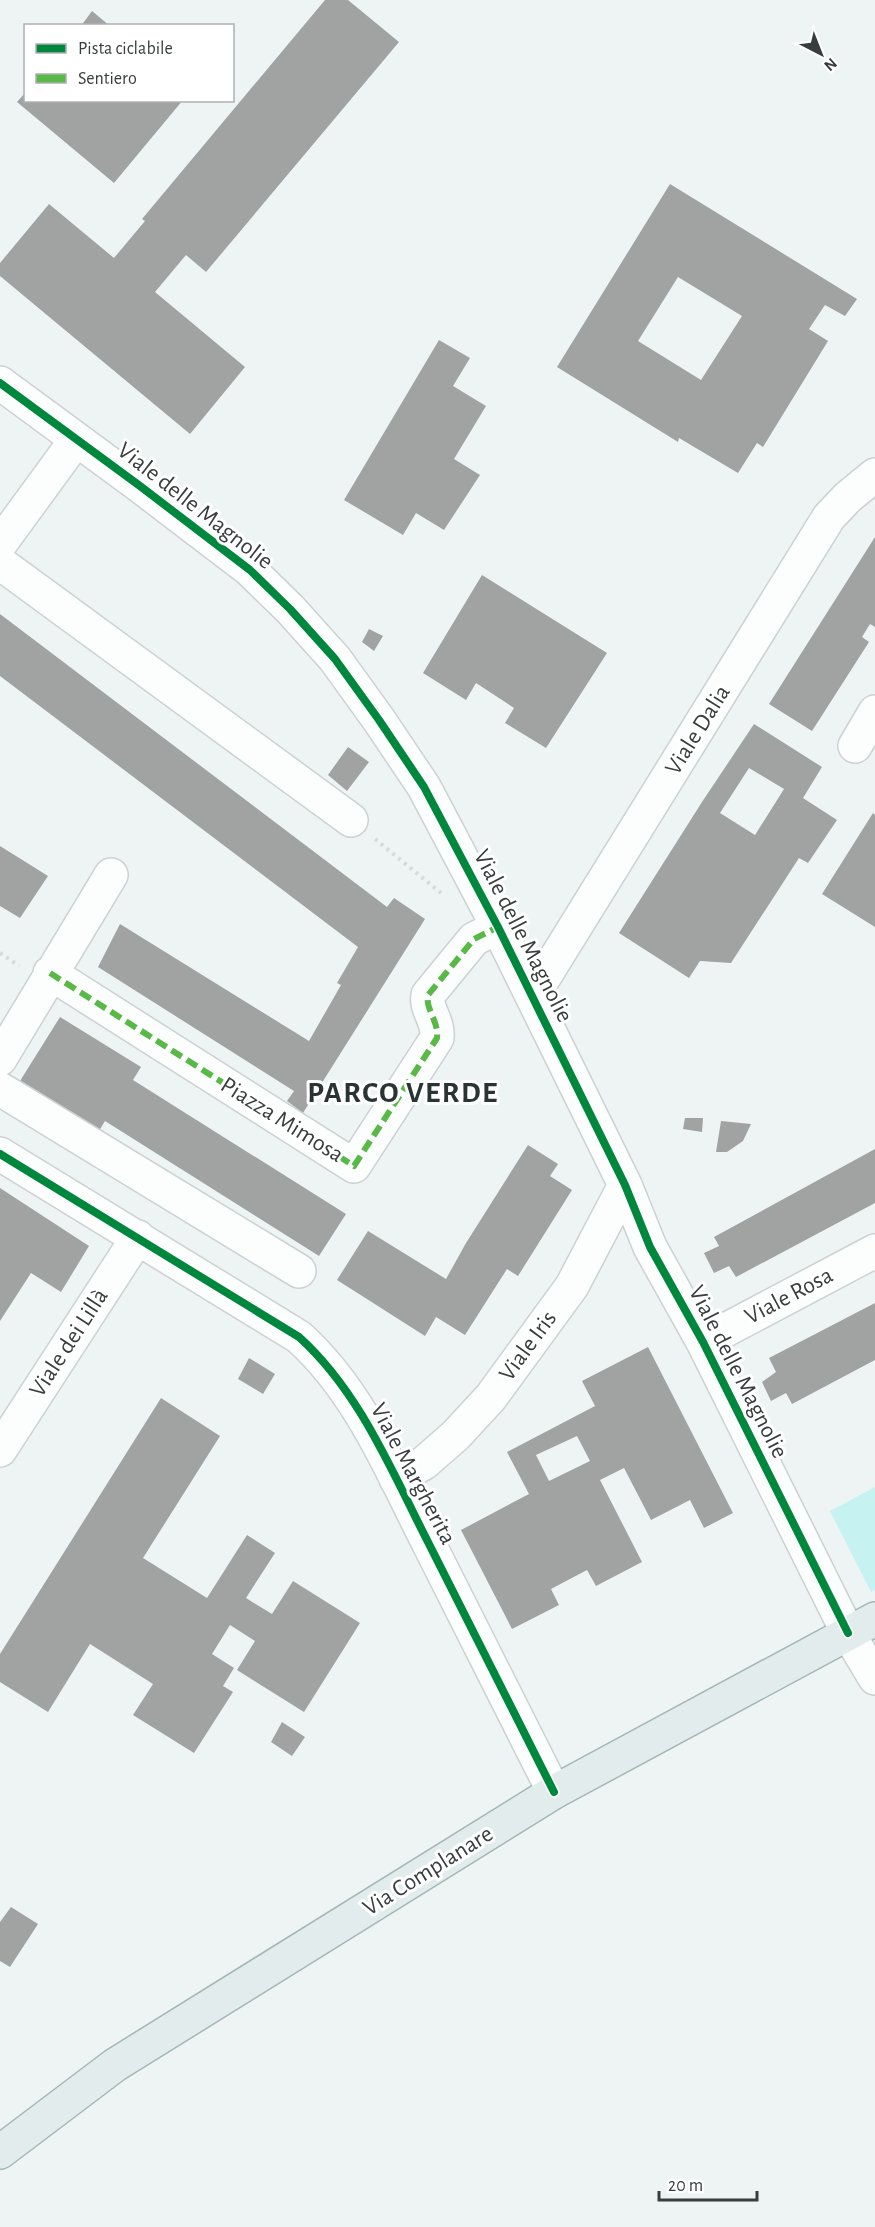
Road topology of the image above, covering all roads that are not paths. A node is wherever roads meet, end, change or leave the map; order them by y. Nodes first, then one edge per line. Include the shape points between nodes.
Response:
1 (0, 383) edge
2 (76, 440) junction
3 (875, 475) edge
4 (0, 544) edge
5 (0, 563) edge
6 (875, 712) edge
7 (855, 746) dead end
8 (351, 820) road end
9 (111, 875) dead end
10 (498, 927) junction
11 (50, 973) junction
12 (533, 995) junction
13 (0, 1059) edge
14 (0, 1089) edge
15 (0, 1154) edge
16 (625, 1185) junction
17 (138, 1237) junction
18 (875, 1251) edge
19 (299, 1271) dead end
20 (703, 1342) junction
21 (0, 1450) edge
22 (396, 1479) junction
23 (861, 1626) edge
24 (875, 1678) edge
25 (554, 1792) junction
26 (0, 2152) edge

1 - 2 street, Viale delle Magnolie
2 - 4 street
2 - 10 street, Viale delle Magnolie via 250,570 335,659 424,787
3 - 12 street, Viale Dalia via 830,517
5 - 8 street
6 - 7 street
9 - 11 street
10 - 11 street, Piazza Mimosa via 474,939 428,995 437,1038 354,1166
10 - 12 street, Viale delle Magnolie
11 - 13 street
12 - 16 street, Viale delle Magnolie
14 - 19 street
15 - 17 street, Viale Margherita
16 - 20 street, Viale delle Magnolie via 650,1247
16 - 22 street, Viale Iris via 572,1286 491,1397 424,1463
17 - 21 street, Viale dei Lillà
17 - 22 street, Viale Margherita via 299,1337 319,1355 359,1411
18 - 20 street, Viale Rosa
20 - 23 street, Viale delle Magnolie
22 - 25 street, Viale Margherita
23 - 24 street, Viale delle Magnolie
23 - 25 main road, Via Complanare
25 - 26 main road, Via Complanare via 115,2066

